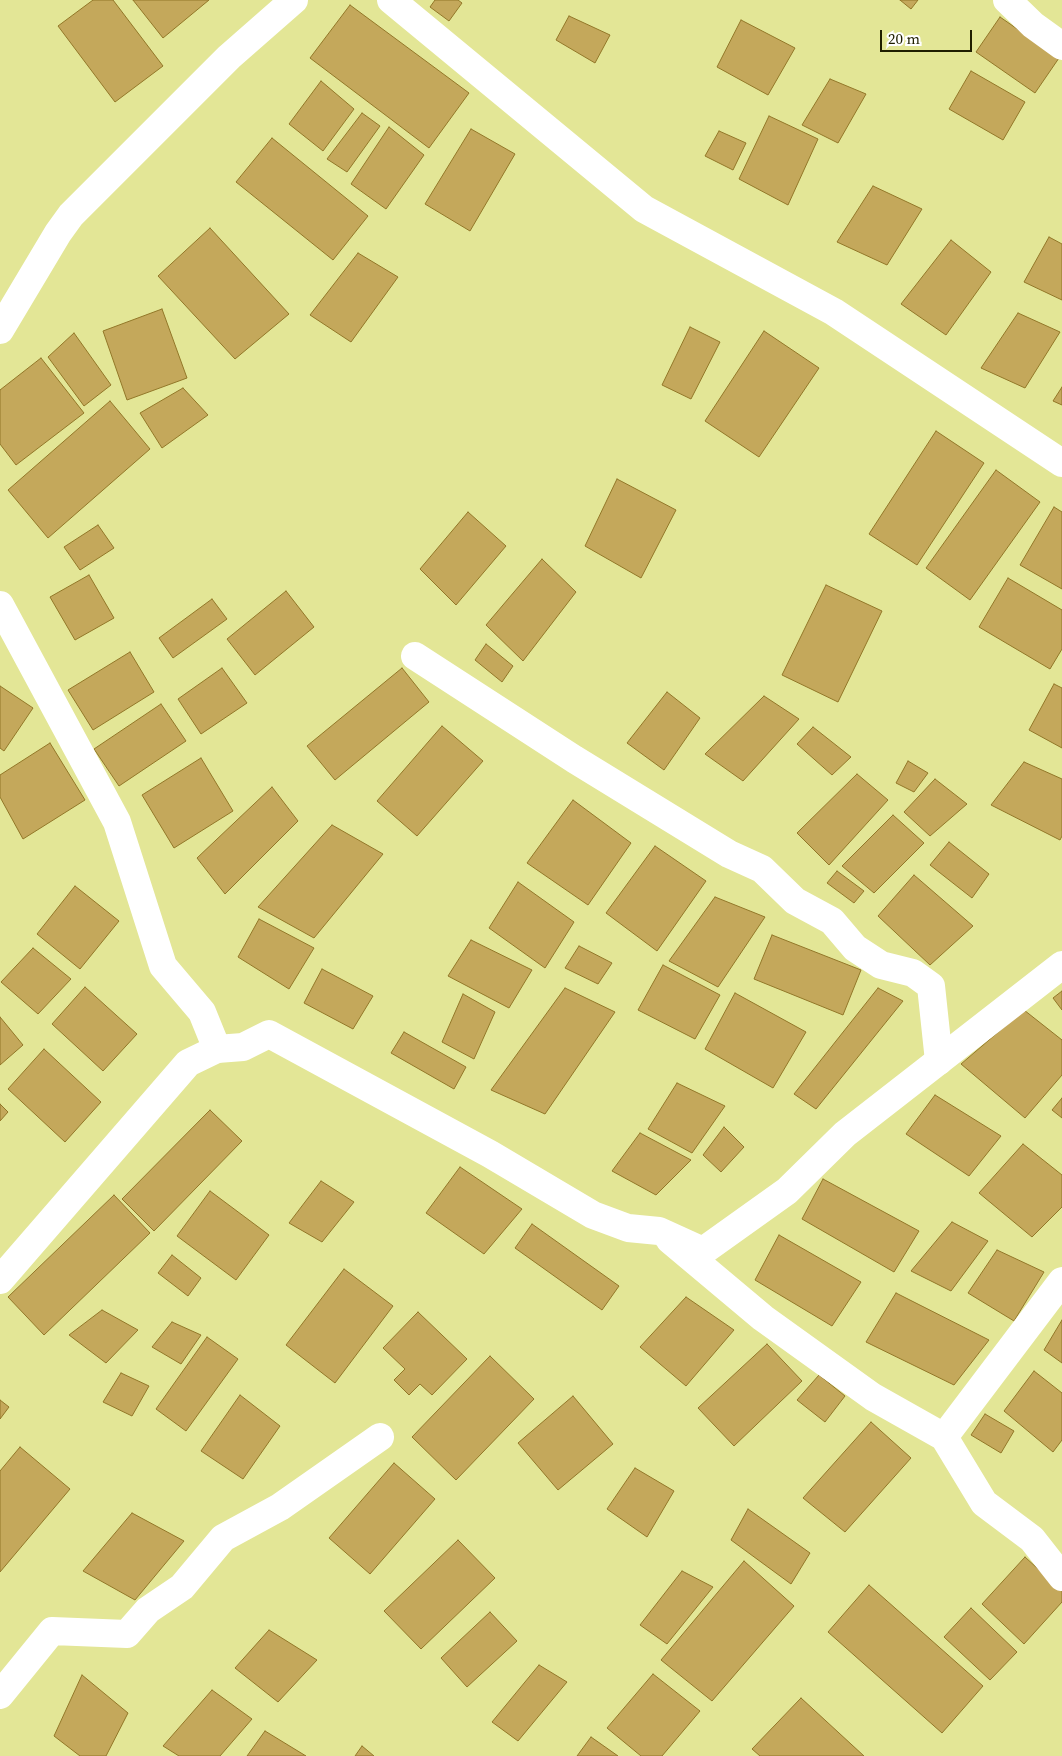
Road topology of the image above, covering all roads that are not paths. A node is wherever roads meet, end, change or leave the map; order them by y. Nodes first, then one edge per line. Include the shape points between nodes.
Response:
1 (294, 0) edge
2 (391, 0) edge
3 (1007, 0) edge
4 (1062, 46) edge
5 (0, 330) edge
6 (1062, 464) edge
7 (0, 605) edge
8 (415, 656) dead end
9 (1062, 965) edge
10 (217, 1049) junction
11 (939, 1061) junction
12 (659, 1231) junction
13 (0, 1280) edge
14 (1062, 1281) edge
15 (380, 1437) dead end
16 (944, 1437) junction
17 (1062, 1577) edge
18 (0, 1695) edge

1 - 5 street via 229,57 71,215
2 - 6 street via 644,209 834,312
3 - 4 street
7 - 10 street via 117,822 163,966 202,1012
8 - 11 street via 574,759 729,854 762,869 795,901 832,921 855,948 881,965 913,973 931,986
9 - 11 street
10 - 12 street via 242,1047 270,1034 490,1154 593,1215 628,1228
10 - 13 street via 188,1063
11 - 12 street via 845,1134 787,1191 703,1251
12 - 16 street via 763,1318 874,1397
14 - 16 street
15 - 18 street via 280,1508 223,1538 182,1588 148,1610 127,1634 52,1630
16 - 17 street via 984,1503 1032,1539

